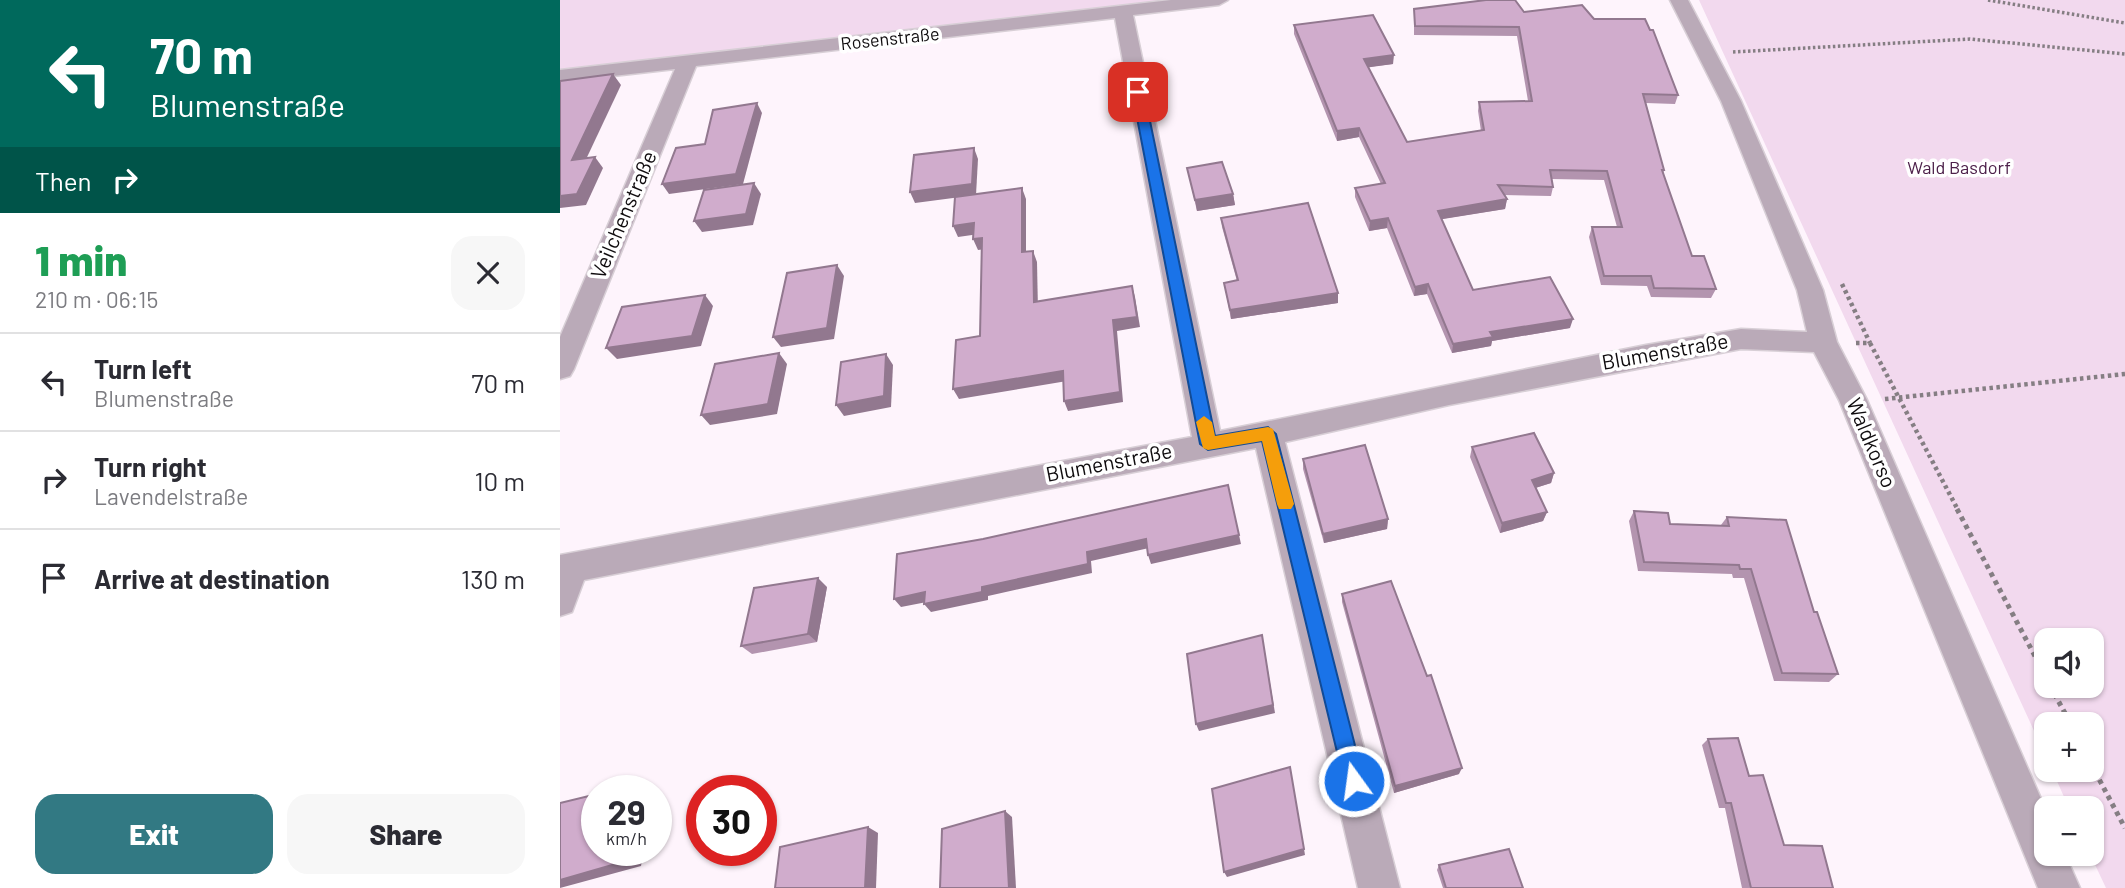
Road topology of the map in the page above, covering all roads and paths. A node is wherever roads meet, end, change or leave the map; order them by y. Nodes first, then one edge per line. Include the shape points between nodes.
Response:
1 (1219, 0) edge
2 (1679, 0) edge
3 (1988, 0) edge
4 (1123, 12) junction
5 (2125, 23) edge
6 (1732, 52) dead end
7 (2125, 54) edge
8 (688, 62) junction
9 (560, 76) edge
10 (1823, 342) junction
11 (560, 369) edge
12 (2125, 374) edge
13 (1899, 399) junction
14 (1853, 400) junction
15 (1268, 434) junction
16 (1208, 444) junction
17 (565, 569) edge
18 (560, 601) edge
19 (2034, 654) edge
20 (2101, 782) edge
21 (2125, 828) edge
22 (1380, 888) edge
23 (2059, 888) edge

1 - 4 street, Rosenstraße
2 - 10 street, Waldkorso via 1731,101 1810,290
3 - 5 path
4 - 8 street, Rosenstraße
4 - 16 street
6 - 7 path via 1970,39
8 - 9 street, Rosenstraße
8 - 11 street, Veilchenstraße
10 - 13 path via 1870,343
10 - 14 street, Waldkorso
10 - 15 street, Blumenstraße via 1741,339 1532,377
12 - 13 path
13 - 14 path
13 - 19 path
14 - 23 street, Waldkorso
15 - 16 street, Blumenstraße
15 - 22 street
16 - 17 street, Blumenstraße
17 - 18 street
20 - 21 path

